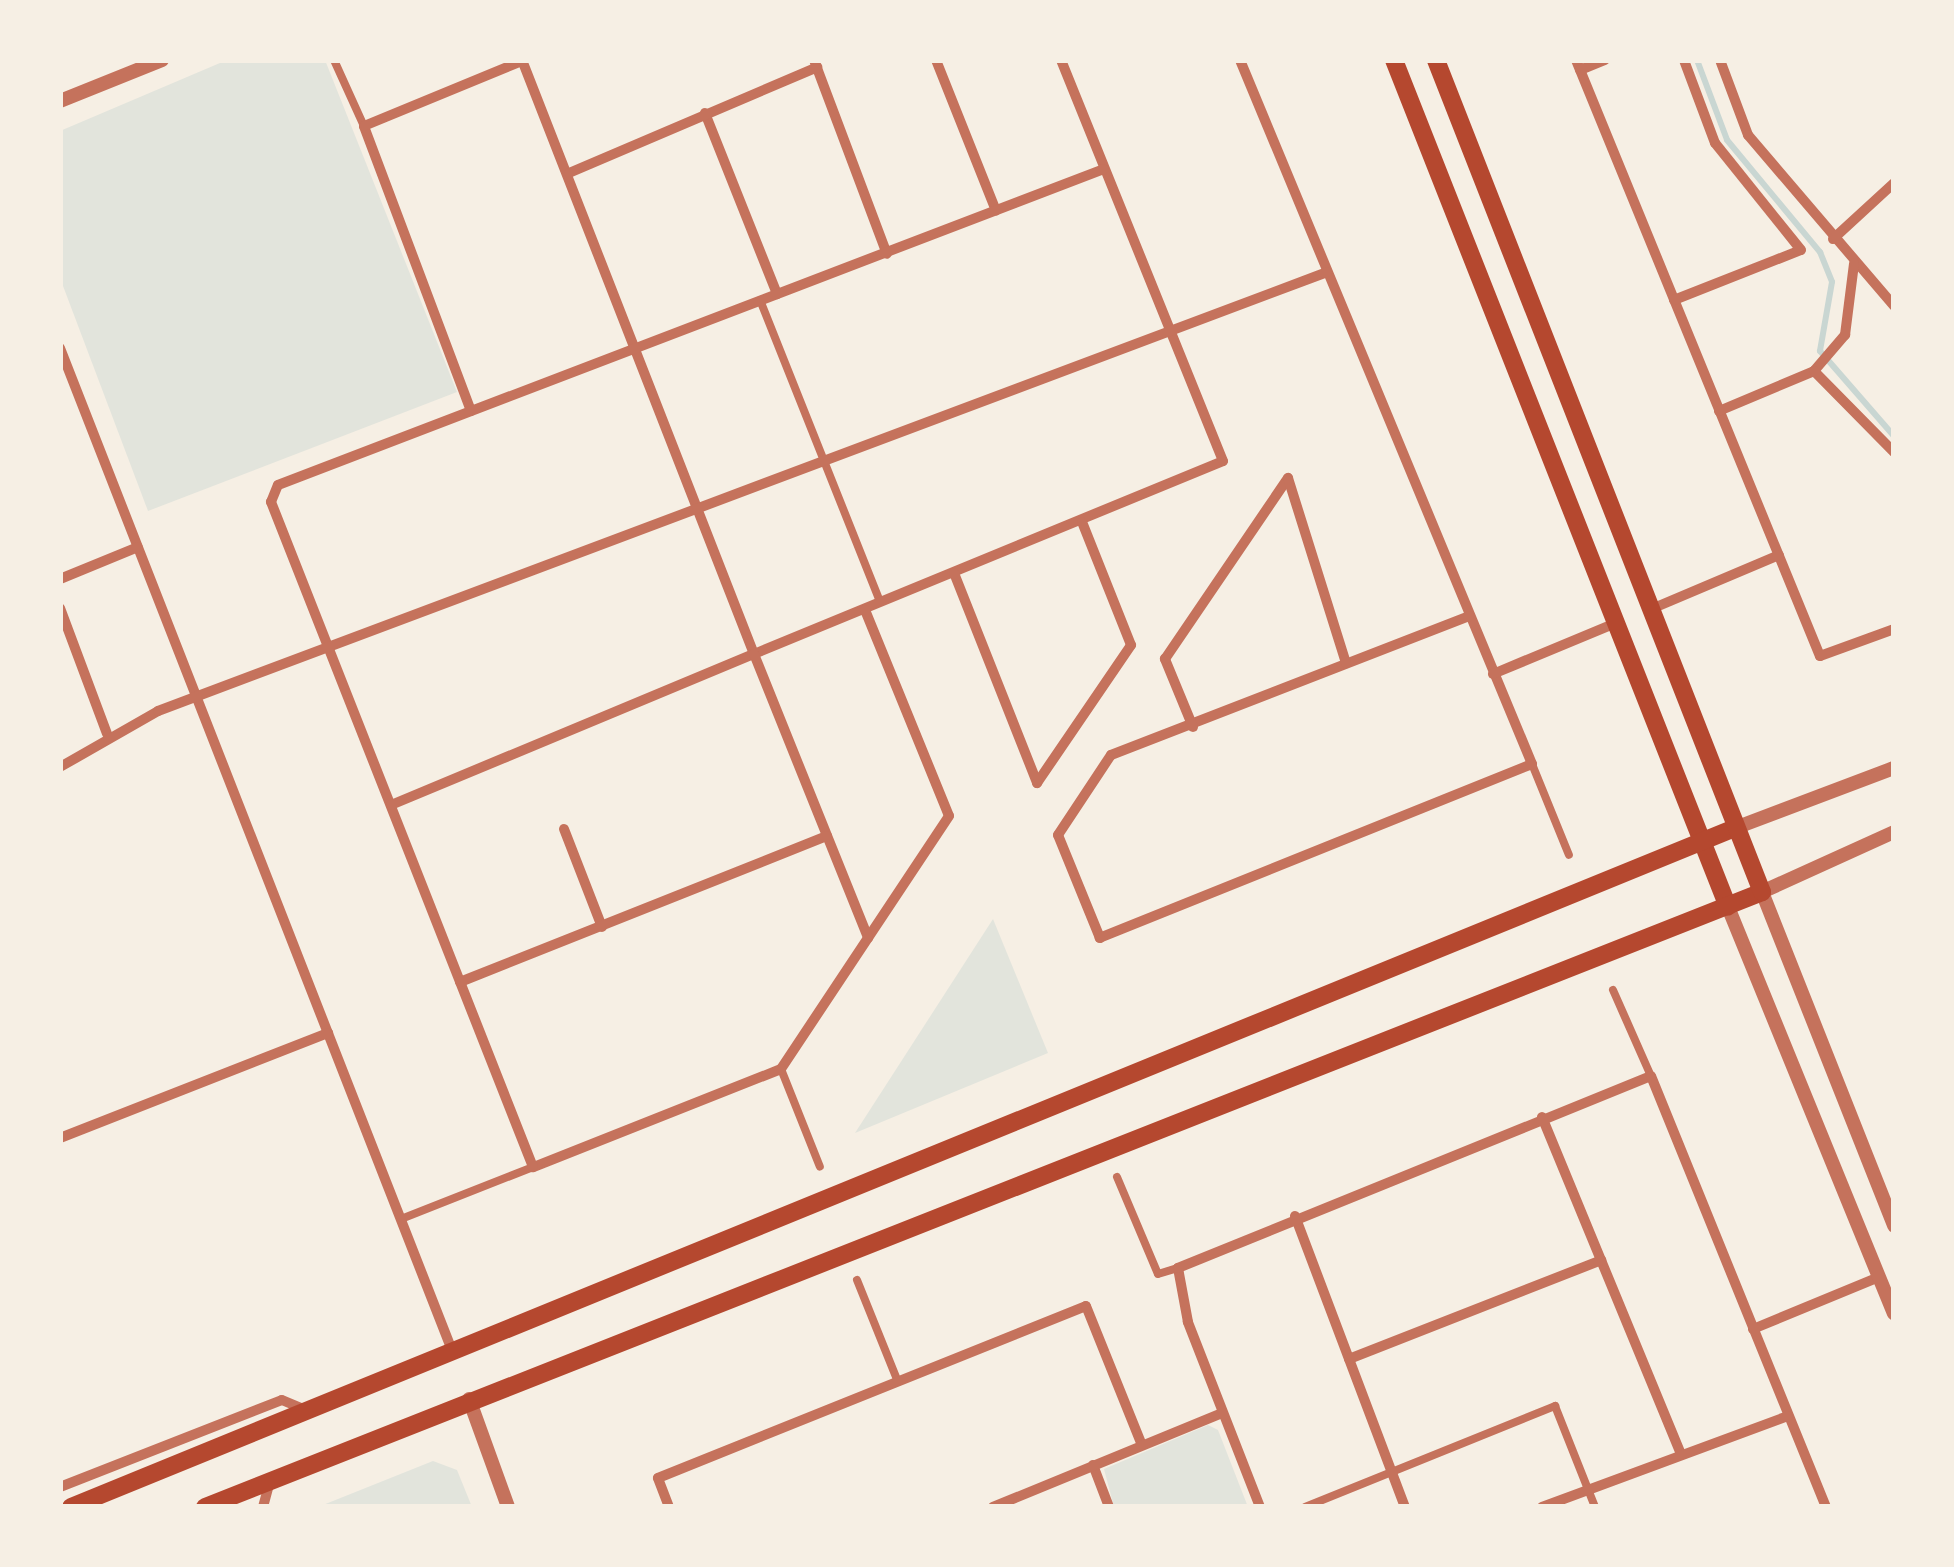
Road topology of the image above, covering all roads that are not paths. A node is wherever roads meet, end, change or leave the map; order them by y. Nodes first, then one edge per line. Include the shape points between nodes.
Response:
1 (162, 60) edge
2 (334, 60) edge
3 (522, 60) edge
4 (936, 60) edge
5 (1061, 60) edge
6 (1240, 60) edge
7 (1394, 60) edge
8 (1436, 60) edge
9 (1604, 60) edge
10 (1684, 60) edge
11 (1720, 60) edge
12 (816, 63) edge
13 (1578, 65) edge
14 (60, 101) edge
15 (705, 112) junction
16 (364, 126) junction
17 (1104, 169) junction
18 (569, 173) junction
19 (1894, 183) edge
20 (996, 211) junction
21 (1832, 238) junction
22 (887, 254) junction
23 (1854, 264) junction
24 (1327, 272) junction
25 (777, 294) junction
26 (1674, 300) junction
27 (760, 301) junction
28 (1893, 302) edge
29 (1169, 328) junction
30 (60, 348) edge
31 (633, 348) junction
32 (1814, 371) junction
33 (471, 411) junction
34 (1719, 411) junction
35 (1894, 452) edge
36 (822, 456) junction
37 (697, 508) junction
38 (1082, 522) junction
39 (138, 547) junction
40 (1779, 555) junction
41 (954, 573) junction
42 (60, 579) edge
43 (880, 604) junction
44 (60, 608) edge
45 (865, 610) junction
46 (1648, 610) junction
47 (1469, 616) junction
48 (1613, 624) junction
49 (1894, 629) edge
50 (328, 649) junction
51 (754, 654) junction
52 (1346, 663) junction
53 (1493, 674) junction
54 (198, 696) junction
55 (1193, 727) junction
56 (107, 734) junction
57 (1532, 764) junction
58 (60, 767) edge
59 (1894, 768) edge
60 (391, 805) junction
61 (1735, 828) junction
62 (564, 829) dead end
63 (1894, 832) edge
64 (826, 836) junction
65 (1700, 839) junction
66 (1569, 855) dead end
67 (1762, 892) junction
68 (1728, 907) junction
69 (602, 927) junction
70 (868, 938) junction
71 (460, 982) junction
72 (1613, 989) dead end
73 (328, 1033) junction
74 (781, 1069) junction
75 (1652, 1076) junction
76 (1542, 1118) junction
77 (60, 1138) edge
78 (533, 1167) junction
79 (820, 1167) dead end
80 (1117, 1177) dead end
81 (1295, 1216) junction
82 (400, 1219) junction
83 (1894, 1226) edge
84 (1601, 1260) junction
85 (1178, 1268) junction
86 (1880, 1277) junction
87 (857, 1280) dead end
88 (1894, 1313) edge
89 (1753, 1329) junction
90 (452, 1352) junction
91 (1349, 1359) junction
92 (898, 1382) junction
93 (469, 1399) junction
94 (311, 1412) junction
95 (1222, 1414) junction
96 (1788, 1416) junction
97 (1142, 1445) junction
98 (1681, 1455) junction
99 (1094, 1465) junction
100 (1391, 1472) junction
101 (270, 1481) junction
102 (60, 1487) edge
103 (1588, 1490) junction
104 (70, 1507) edge
105 (206, 1507) edge
106 (263, 1507) edge
107 (508, 1507) edge
108 (669, 1507) edge
109 (993, 1507) edge
110 (1109, 1507) edge
111 (1260, 1507) edge
112 (1305, 1507) edge
113 (1405, 1507) edge
114 (1542, 1507) edge
115 (1595, 1507) edge
116 (1826, 1507) edge

1 - 14 street
2 - 16 street
3 - 16 street
3 - 18 street
4 - 20 street
5 - 17 street
6 - 24 street
7 - 48 highway
8 - 46 highway
9 - 13 street
10 - 26 street via 1714,143 1801,250
11 - 21 street via 1748,135
12 - 15 street
12 - 22 street
13 - 26 street
15 - 18 street
15 - 25 street
16 - 33 street
17 - 20 street
17 - 29 street
18 - 31 street
19 - 21 street
20 - 22 street
21 - 23 street
22 - 25 street
23 - 28 street
23 - 32 street via 1845,335
24 - 29 street
24 - 47 street
25 - 27 street
26 - 34 street
27 - 31 street
27 - 36 street
29 - 36 street
29 - 38 street via 1223,461
30 - 39 street
31 - 33 street
31 - 37 street
32 - 34 street
32 - 35 street
33 - 50 street via 278,484 271,502
34 - 40 street
36 - 37 street
36 - 43 street
37 - 50 street
37 - 51 street
38 - 41 street
38 - 41 street via 1131,645 1037,783
39 - 42 street
39 - 54 street
40 - 46 street
40 - 49 street via 1820,656
41 - 43 street
43 - 45 street
44 - 56 street
45 - 51 street
45 - 70 street via 949,816
46 - 61 highway
47 - 52 street
47 - 53 street
48 - 53 street
48 - 65 highway
50 - 54 street
50 - 60 street
51 - 60 street
51 - 64 street
52 - 55 street
52 - 55 street via 1288,478 1165,659
53 - 57 street
54 - 56 street
54 - 73 street
55 - 57 street via 1112,755 1058,836 1100,938
56 - 58 street
57 - 66 street
59 - 61 street
60 - 71 street
61 - 65 highway
61 - 67 highway
62 - 69 street
63 - 67 street
64 - 69 street
64 - 70 street
65 - 68 highway
65 - 90 highway
67 - 68 highway
67 - 83 street
68 - 86 street
68 - 93 highway
69 - 71 street
70 - 74 street
71 - 78 street
72 - 75 street
73 - 77 street
73 - 82 street
74 - 78 street
74 - 79 street
75 - 76 street
75 - 89 street
76 - 81 street
76 - 84 street
78 - 82 street
80 - 85 street via 1158,1274
81 - 85 street
81 - 91 street
82 - 90 street
84 - 91 street
84 - 98 street
85 - 95 street
86 - 88 street
86 - 89 street
87 - 92 street
89 - 96 street
90 - 94 highway
91 - 100 street
92 - 97 street via 1086,1306
92 - 108 street via 658,1478
93 - 101 highway
93 - 107 street
94 - 102 street via 282,1400
94 - 104 highway
95 - 97 street
95 - 111 street
96 - 98 street
96 - 116 street
97 - 99 street
98 - 103 street
99 - 109 street
99 - 110 street
100 - 103 street via 1555,1406
100 - 112 street
100 - 113 street
101 - 105 highway
101 - 106 street
103 - 114 street
103 - 115 street

